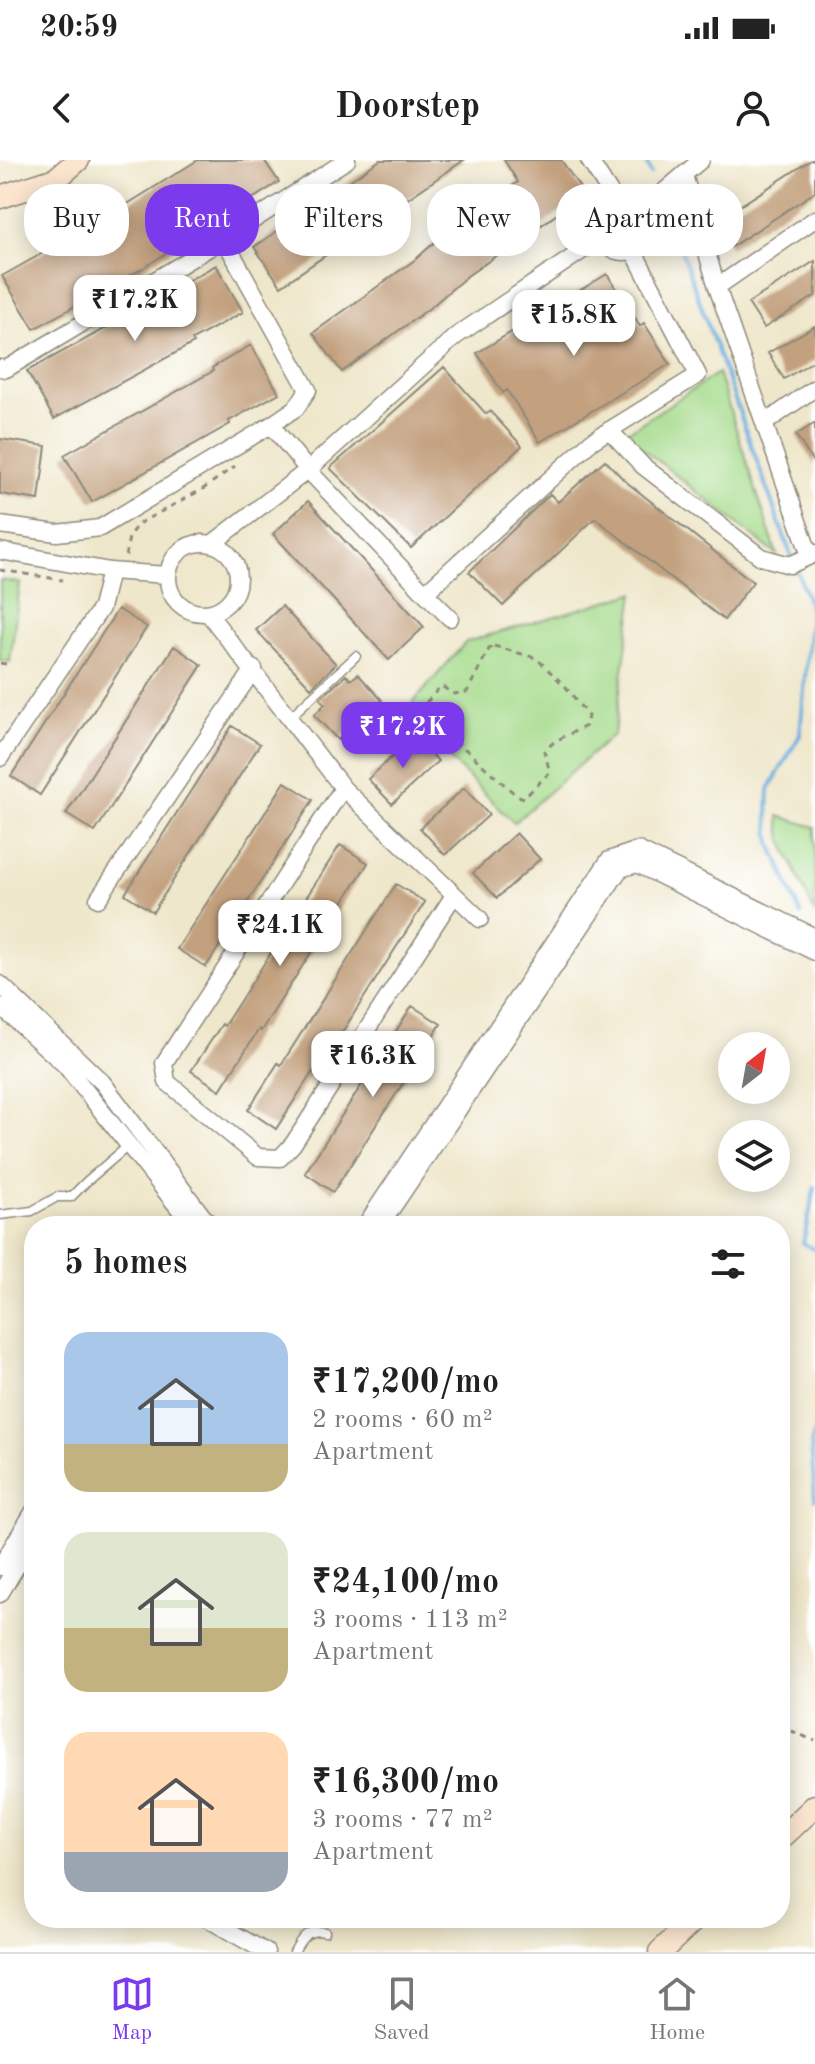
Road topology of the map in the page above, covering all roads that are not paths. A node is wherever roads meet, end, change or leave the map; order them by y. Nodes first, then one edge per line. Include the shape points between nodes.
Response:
1 (78, 160) edge
2 (347, 160) edge
3 (589, 160) edge
4 (701, 160) edge
5 (684, 175) junction
6 (604, 184) edge
7 (673, 184) edge
8 (0, 197) edge
9 (259, 217) edge
10 (815, 219) edge
11 (195, 256) edge
12 (233, 256) edge
13 (574, 256) edge
14 (636, 256) edge
15 (717, 287) junction
16 (0, 368) edge
17 (815, 388) edge
18 (765, 423) junction
19 (271, 425) junction
20 (609, 430) junction
21 (308, 470) junction
22 (0, 525) edge
23 (213, 543) junction
24 (0, 551) edge
25 (813, 555) edge
26 (118, 571) junction
27 (167, 575) junction
28 (425, 593) junction
29 (208, 613) junction
30 (450, 618) dead end
31 (356, 656) dead end
32 (254, 669) junction
33 (290, 717) junction
34 (0, 758) edge
35 (343, 788) junction
36 (454, 895) junction
37 (98, 899) dead end
38 (480, 919) dead end
39 (815, 937) edge
40 (815, 952) edge
41 (0, 984) edge
42 (0, 1006) edge
43 (129, 1146) junction
44 (0, 1215) edge
45 (185, 1216) edge
46 (203, 1216) edge
47 (372, 1216) edge
48 (387, 1216) edge
49 (24, 1527) edge
50 (24, 1554) edge
51 (0, 1567) edge
52 (0, 1594) edge
53 (815, 1806) edge
54 (790, 1830) edge
55 (224, 1928) edge
56 (685, 1928) edge
57 (325, 1932) dead end
58 (266, 1952) edge
59 (294, 1952) edge
60 (660, 1952) edge

1 - 8 street via 56,179
2 - 9 street
3 - 6 street
4 - 5 street
5 - 7 street
5 - 15 street
10 - 15 street
11 - 16 street
12 - 19 street via 308,390 296,408
13 - 21 street via 456,336
14 - 20 street via 698,375
15 - 18 street
17 - 18 street
18 - 25 street
19 - 21 street
19 - 22 street via 100,528 57,533
20 - 25 street via 643,466 761,557 790,565
20 - 28 street
21 - 23 street
21 - 28 street
23 - 27 street via 182,548
23 - 29 street via 227,551 238,580 234,596
24 - 26 street
26 - 27 street
26 - 34 street via 101,608
27 - 29 street via 178,604
28 - 30 street
29 - 32 street
31 - 33 lane
32 - 33 street
32 - 37 street
33 - 35 street
35 - 36 street
35 - 36 street via 164,1063 167,1082 258,1157 280,1158
36 - 38 street
39 - 47 street via 638,850 609,860
40 - 48 street via 637,864 620,869
41 - 46 street via 103,1083
42 - 43 street via 65,1065
43 - 44 lane via 71,1197
43 - 45 street
49 - 51 street
50 - 52 street
53 - 54 street
55 - 58 street
56 - 60 street
57 - 59 lane via 308,1933

